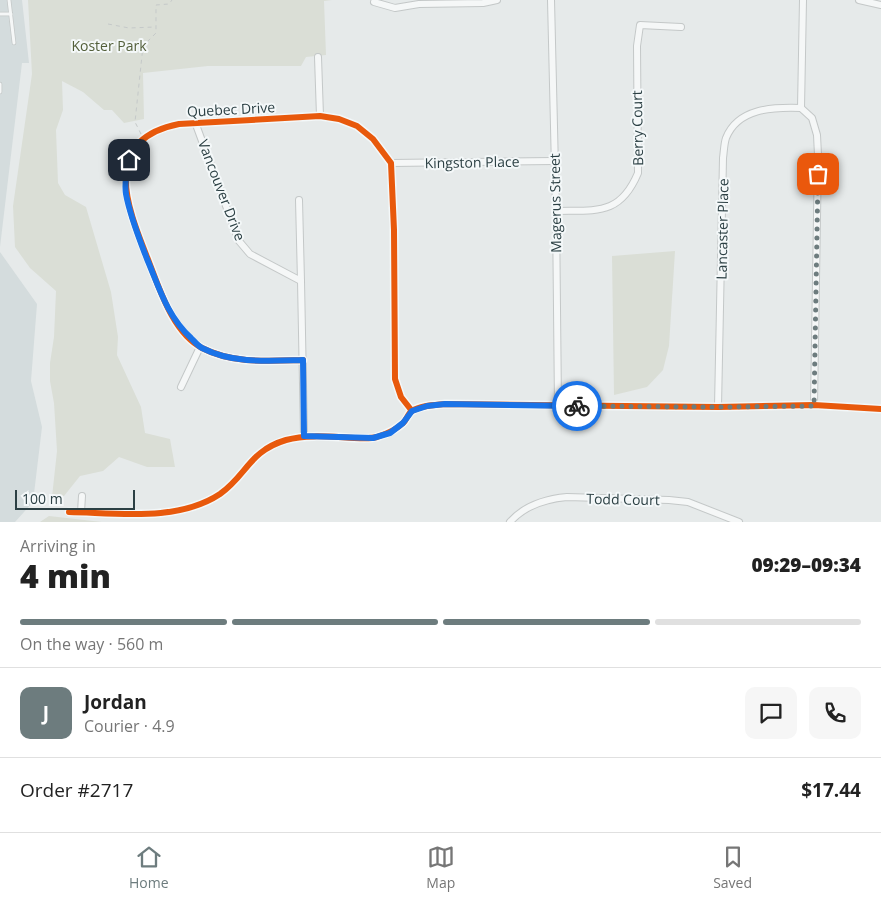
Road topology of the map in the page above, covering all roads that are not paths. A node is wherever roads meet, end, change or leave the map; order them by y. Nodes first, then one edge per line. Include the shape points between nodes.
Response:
1 (9, 0) edge
2 (497, 0) edge
3 (551, 0) edge
4 (803, 0) edge
5 (864, 1) edge
6 (374, 2) dead end
7 (881, 5) edge
8 (0, 14) edge
9 (11, 14) junction
10 (682, 28) dead end
11 (14, 43) dead end
12 (318, 57) dead end
13 (0, 84) edge
14 (0, 92) edge
15 (801, 108) junction
16 (320, 116) junction
17 (195, 122) junction
18 (554, 161) junction
19 (391, 163) junction
20 (299, 200) dead end
21 (556, 211) junction
22 (301, 281) junction
23 (200, 347) junction
24 (303, 360) junction
25 (181, 387) dead end
26 (558, 405) junction
27 (814, 406) junction
28 (718, 407) junction
29 (881, 408) edge
30 (412, 411) junction
31 (304, 436) junction
32 (82, 496) dead end
33 (69, 512) dead end
34 (81, 512) junction
35 (164, 518) edge
36 (510, 522) edge
37 (739, 522) edge

1 - 9 lane
2 - 6 street via 395,8
3 - 18 street, Magerus Street
4 - 15 street
5 - 7 street
8 - 9 lane
9 - 11 lane
10 - 21 street, Berry Court via 640,25 637,46 638,173 632,188 622,200 608,208
12 - 16 street
13 - 14 lane
15 - 27 street via 812,118 818,155
15 - 28 street, Lancaster Place via 770,108 744,116 732,126 725,140
16 - 17 street, Quebec Drive
16 - 19 street, Quebec Drive via 357,126 373,139
17 - 22 street, Vancouver Drive via 239,241 250,254
17 - 23 street, Quebec Drive via 164,127 144,138 129,160 125,192 162,298 184,332
18 - 19 street, Kingston Place
18 - 21 street, Magerus Street
19 - 30 street via 395,379 401,397
20 - 22 street
21 - 26 street, Magerus Street
22 - 24 street
23 - 24 street, Quebec Drive via 227,358 247,361
23 - 25 street
24 - 31 street
26 - 28 street
26 - 30 street via 445,404
27 - 28 street
27 - 29 street
30 - 31 street via 390,433 373,438
31 - 35 street via 271,446 257,455 220,494
32 - 34 street
33 - 34 street
34 - 35 street
36 - 37 street, Todd Court via 531,506 567,497 688,502

